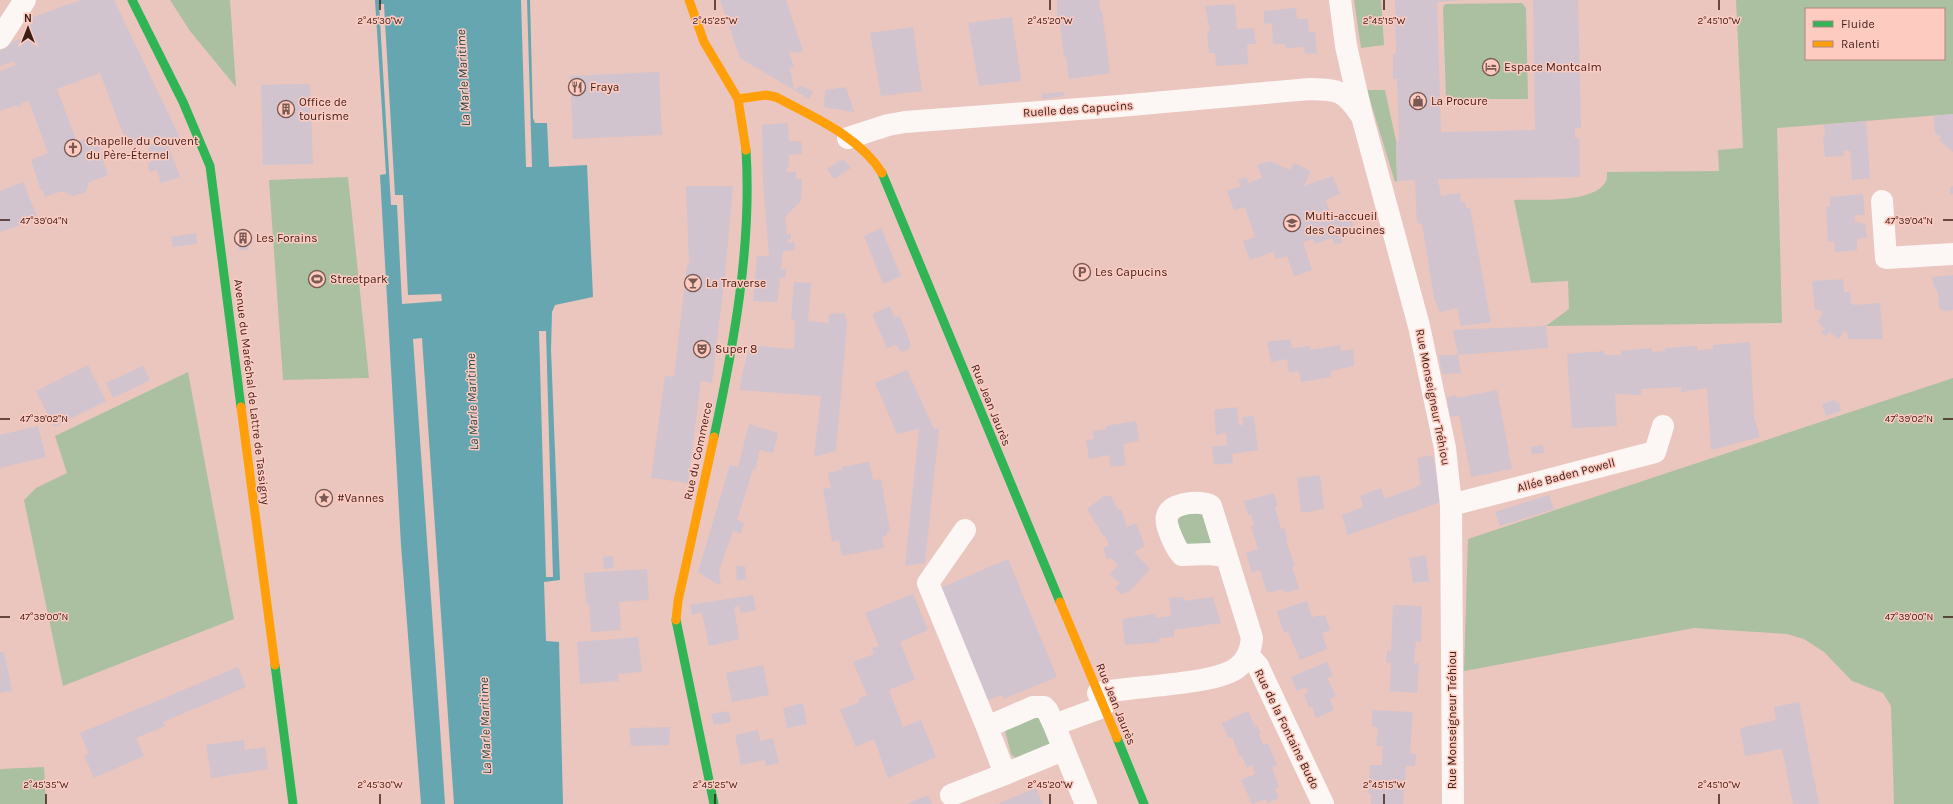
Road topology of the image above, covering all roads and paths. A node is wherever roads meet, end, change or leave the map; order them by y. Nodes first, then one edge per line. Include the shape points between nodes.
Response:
1 (25, 0) edge
2 (132, 0) edge
3 (690, 0) edge
4 (1340, 0) edge
5 (0, 38) edge
6 (1346, 46) junction
7 (1310, 88) junction
8 (738, 99) junction
9 (1362, 116) junction
10 (848, 138) junction
11 (1882, 201) dead end
12 (1953, 254) edge
13 (1663, 426) dead end
14 (1451, 505) junction
15 (965, 530) dead end
16 (1226, 556) dead end
17 (1248, 655) junction
18 (1100, 700) junction
19 (1054, 725) junction
20 (987, 726) junction
21 (1063, 750) junction
22 (1005, 774) junction
23 (951, 795) dead end
24 (293, 804) edge
25 (714, 804) edge
26 (1086, 804) edge
27 (1144, 804) edge
28 (1323, 804) edge
29 (1453, 804) edge

1 - 5 street
2 - 24 main road, Avenue du Maréchal de Lattre de Tassigny via 184,103 210,166
3 - 8 main road via 704,42
4 - 6 street, Rue Monseigneur Tréhiou
6 - 7 street, Ruelle des Capucins via 1337,72
6 - 9 street, Rue Monseigneur Tréhiou
7 - 9 street, Ruelle des Capucins via 1341,92 1350,99
7 - 10 street, Ruelle des Capucins via 905,122
8 - 10 main road, Rue Jean Jaurès via 766,95 776,97
8 - 25 main road, Rue du Commerce via 747,172 744,266 719,410 676,620
9 - 14 street, Rue Monseigneur Tréhiou via 1419,326 1445,448
10 - 18 main road, Rue Jean Jaurès via 870,156 887,184
11 - 12 street via 1886,258
13 - 14 street, Allée Baden Powell via 1656,452
14 - 29 street, Rue Monseigneur Tréhiou
15 - 20 street via 928,583
16 - 17 street, Rue de la Fontaine Budo via 1252,638
17 - 18 street, Rue de la Fontaine Budo via 1237,668 1218,677
17 - 28 street, Rue de la Fontaine Budo via 1258,666
18 - 19 street, Rue de la Fontaine Budo
18 - 27 main road, Rue Jean Jaurès
19 - 20 street via 1047,710 1040,706
19 - 21 street
20 - 22 street
21 - 22 street
21 - 26 street
22 - 23 street

